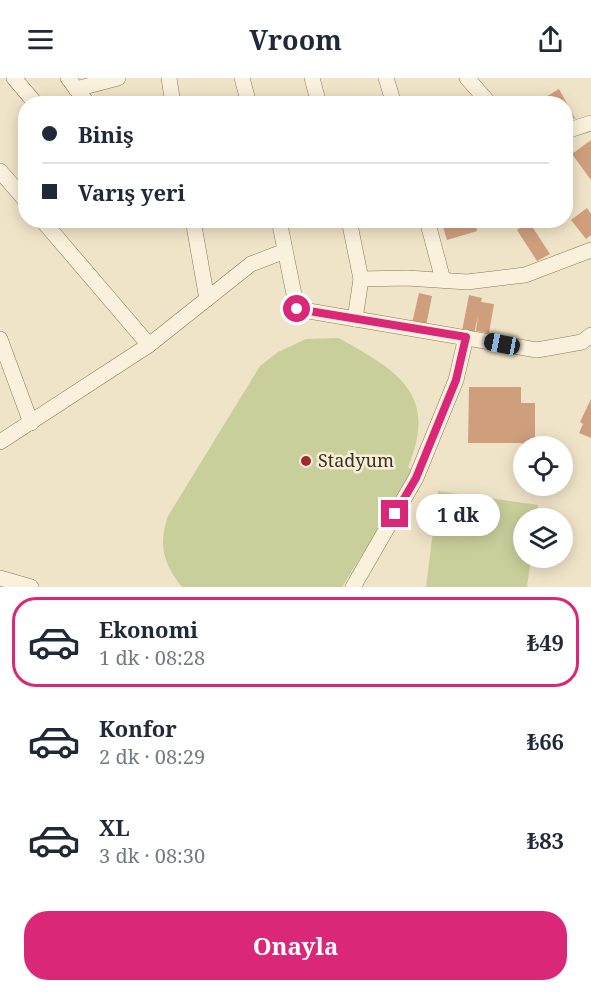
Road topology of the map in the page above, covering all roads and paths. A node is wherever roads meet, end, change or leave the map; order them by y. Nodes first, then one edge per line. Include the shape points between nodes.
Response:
1 (14, 78) edge
2 (118, 78) edge
3 (169, 78) edge
4 (242, 78) edge
5 (312, 78) edge
6 (386, 78) edge
7 (467, 78) edge
8 (72, 83) edge
9 (29, 96) edge
10 (82, 96) edge
11 (172, 96) edge
12 (247, 96) edge
13 (317, 96) edge
14 (392, 96) edge
15 (483, 96) edge
16 (591, 123) edge
17 (573, 129) edge
18 (0, 171) edge
19 (18, 192) edge
20 (54, 228) edge
21 (194, 228) edge
22 (281, 228) edge
23 (351, 228) edge
24 (429, 228) edge
25 (591, 250) edge
26 (285, 251) junction
27 (361, 279) junction
28 (443, 280) junction
29 (207, 299) junction
30 (355, 319) junction
31 (591, 335) edge
32 (466, 337) junction
33 (0, 339) edge
34 (148, 345) junction
35 (31, 423) junction
36 (0, 442) edge
37 (0, 578) edge
38 (30, 587) edge
39 (353, 587) edge

1 - 9 street
2 - 8 street
3 - 11 street
4 - 12 street
5 - 13 street
6 - 14 street
7 - 15 street
8 - 10 street
16 - 17 street
18 - 19 street
20 - 34 street
21 - 29 street
22 - 26 street
23 - 27 street
24 - 28 street
25 - 28 street via 525,275 467,282
26 - 29 street via 251,264
26 - 30 street via 297,309
27 - 28 street
27 - 30 street
29 - 34 street
30 - 32 street
31 - 32 street via 582,342 537,350
32 - 39 street via 456,380 416,478
33 - 35 street
34 - 35 street
35 - 36 street
37 - 38 street

